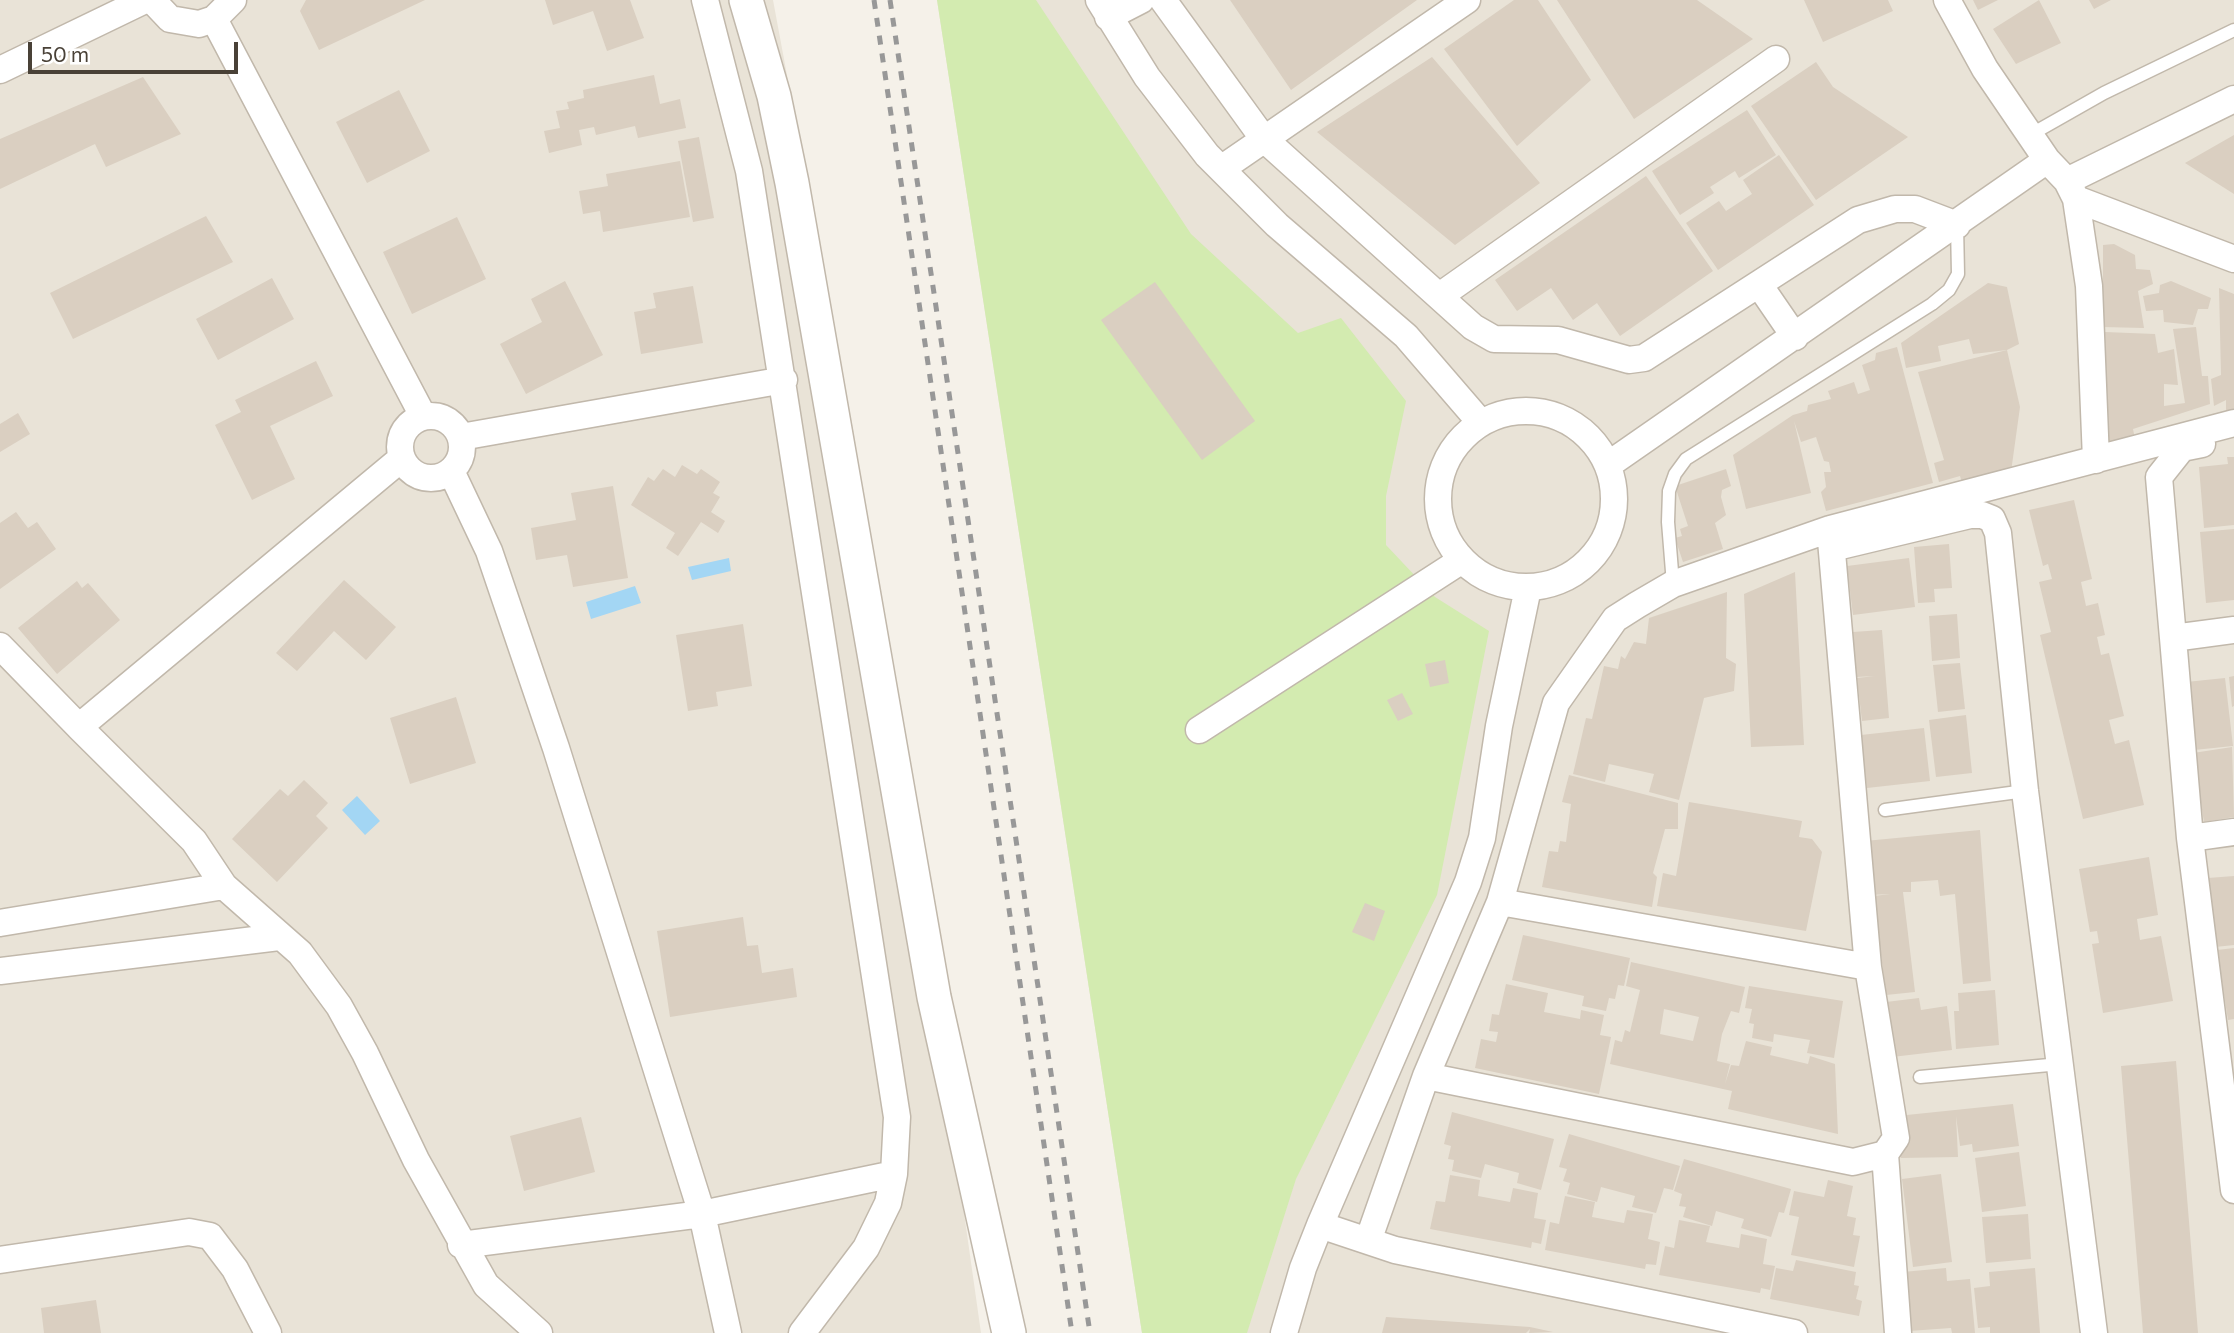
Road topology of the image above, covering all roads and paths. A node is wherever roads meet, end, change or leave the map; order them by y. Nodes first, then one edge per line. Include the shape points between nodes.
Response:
1 (145, 0) edge
2 (152, 0) edge
3 (233, 0) edge
4 (705, 0) edge
5 (746, 0) edge
6 (1141, 0) edge
7 (1163, 0) edge
8 (1467, 0) edge
9 (1947, 0) edge
10 (1104, 8) edge
11 (214, 19) junction
12 (2234, 30) edge
13 (1776, 59) dead end
14 (0, 70) edge
15 (2234, 99) edge
16 (2030, 135) junction
17 (1263, 138) junction
18 (2047, 160) junction
19 (1221, 169) junction
20 (2072, 190) junction
21 (1957, 225) junction
22 (2234, 259) edge
23 (1760, 286) junction
24 (1441, 295) junction
25 (1794, 337) junction
26 (784, 380) junction
27 (423, 416) junction
28 (1481, 423) junction
29 (2234, 423) edge
30 (461, 437) junction
31 (2234, 437) edge
32 (402, 458) junction
33 (2096, 460) junction
34 (1608, 465) junction
35 (451, 471) junction
36 (1831, 539) junction
37 (1462, 560) junction
38 (1673, 584) junction
39 (1528, 588) junction
40 (2234, 630) edge
41 (2173, 638) junction
42 (0, 646) edge
43 (79, 727) junction
44 (1199, 730) dead end
45 (2025, 791) junction
46 (1885, 810) dead end
47 (2234, 832) edge
48 (2190, 838) junction
49 (224, 886) junction
50 (1500, 902) junction
51 (0, 923) edge
52 (279, 937) junction
53 (1868, 967) junction
54 (0, 971) edge
55 (2060, 1064) junction
56 (1426, 1076) junction
57 (1920, 1077) dead end
58 (1885, 1154) junction
59 (894, 1174) junction
60 (2234, 1190) edge
61 (702, 1214) junction
62 (1320, 1225) junction
63 (1368, 1241) junction
64 (461, 1245) junction
65 (0, 1260) edge
66 (268, 1333) edge
67 (539, 1333) edge
68 (728, 1333) edge
69 (802, 1333) edge
70 (1009, 1333) edge
71 (1284, 1333) edge
72 (1794, 1333) edge
73 (1898, 1333) edge
74 (2094, 1333) edge

1 - 14 street
2 - 11 street via 164,15 184,24
3 - 11 street
4 - 26 street via 750,171
5 - 70 street via 774,96 792,183 934,997
6 - 10 street
7 - 17 street
8 - 17 street
9 - 16 street via 1985,69
10 - 19 street via 1161,97
11 - 27 street
12 - 16 lane
13 - 24 street
15 - 20 street
16 - 18 street
17 - 19 street
17 - 24 street
18 - 20 street
18 - 21 street
19 - 28 street via 1277,225 1406,335
20 - 22 street
20 - 33 street via 2089,286
21 - 23 street via 1915,209 1876,213 1858,220
21 - 25 street
21 - 38 lane via 1958,274 1949,290 1686,459 1669,491
23 - 24 street via 1637,360 1558,340 1494,339 1473,327
23 - 25 street
25 - 34 street
26 - 30 street
26 - 59 street via 891,1068 897,1118
27 - 30 street via 446,419
27 - 32 street via 406,428
28 - 34 street via 1513,412 1554,416 1577,426
28 - 37 street via 1452,450 1439,487 1442,526
29 - 33 street
30 - 35 street via 462,456
31 - 41 street via 2182,449 2159,477
32 - 35 street via 423,477
32 - 43 street
33 - 36 street
34 - 39 street via 1615,503 1600,547 1565,579
35 - 61 street via 489,551 556,748
36 - 38 street
36 - 45 street via 1970,515 1992,519 1998,533
36 - 53 street
37 - 39 street via 1499,583
37 - 44 street
38 - 50 street via 1615,620 1556,703
39 - 62 street via 1499,726 1482,838 1468,882
40 - 41 street
41 - 48 street
42 - 43 street
43 - 49 street via 194,841
45 - 46 lane
45 - 55 street
47 - 48 street
48 - 60 street
49 - 51 street
49 - 52 street
50 - 53 street
50 - 56 street
52 - 54 street
52 - 64 street via 300,953 339,1006
53 - 58 street via 1896,1138
55 - 57 lane
55 - 74 street
56 - 58 street via 1853,1162
56 - 63 street
58 - 73 street
59 - 61 street
59 - 69 street via 888,1203 866,1248
61 - 64 street
61 - 68 street
62 - 63 street
62 - 71 street
63 - 72 street
64 - 67 street via 486,1285
65 - 66 street via 189,1232 210,1236 236,1269

